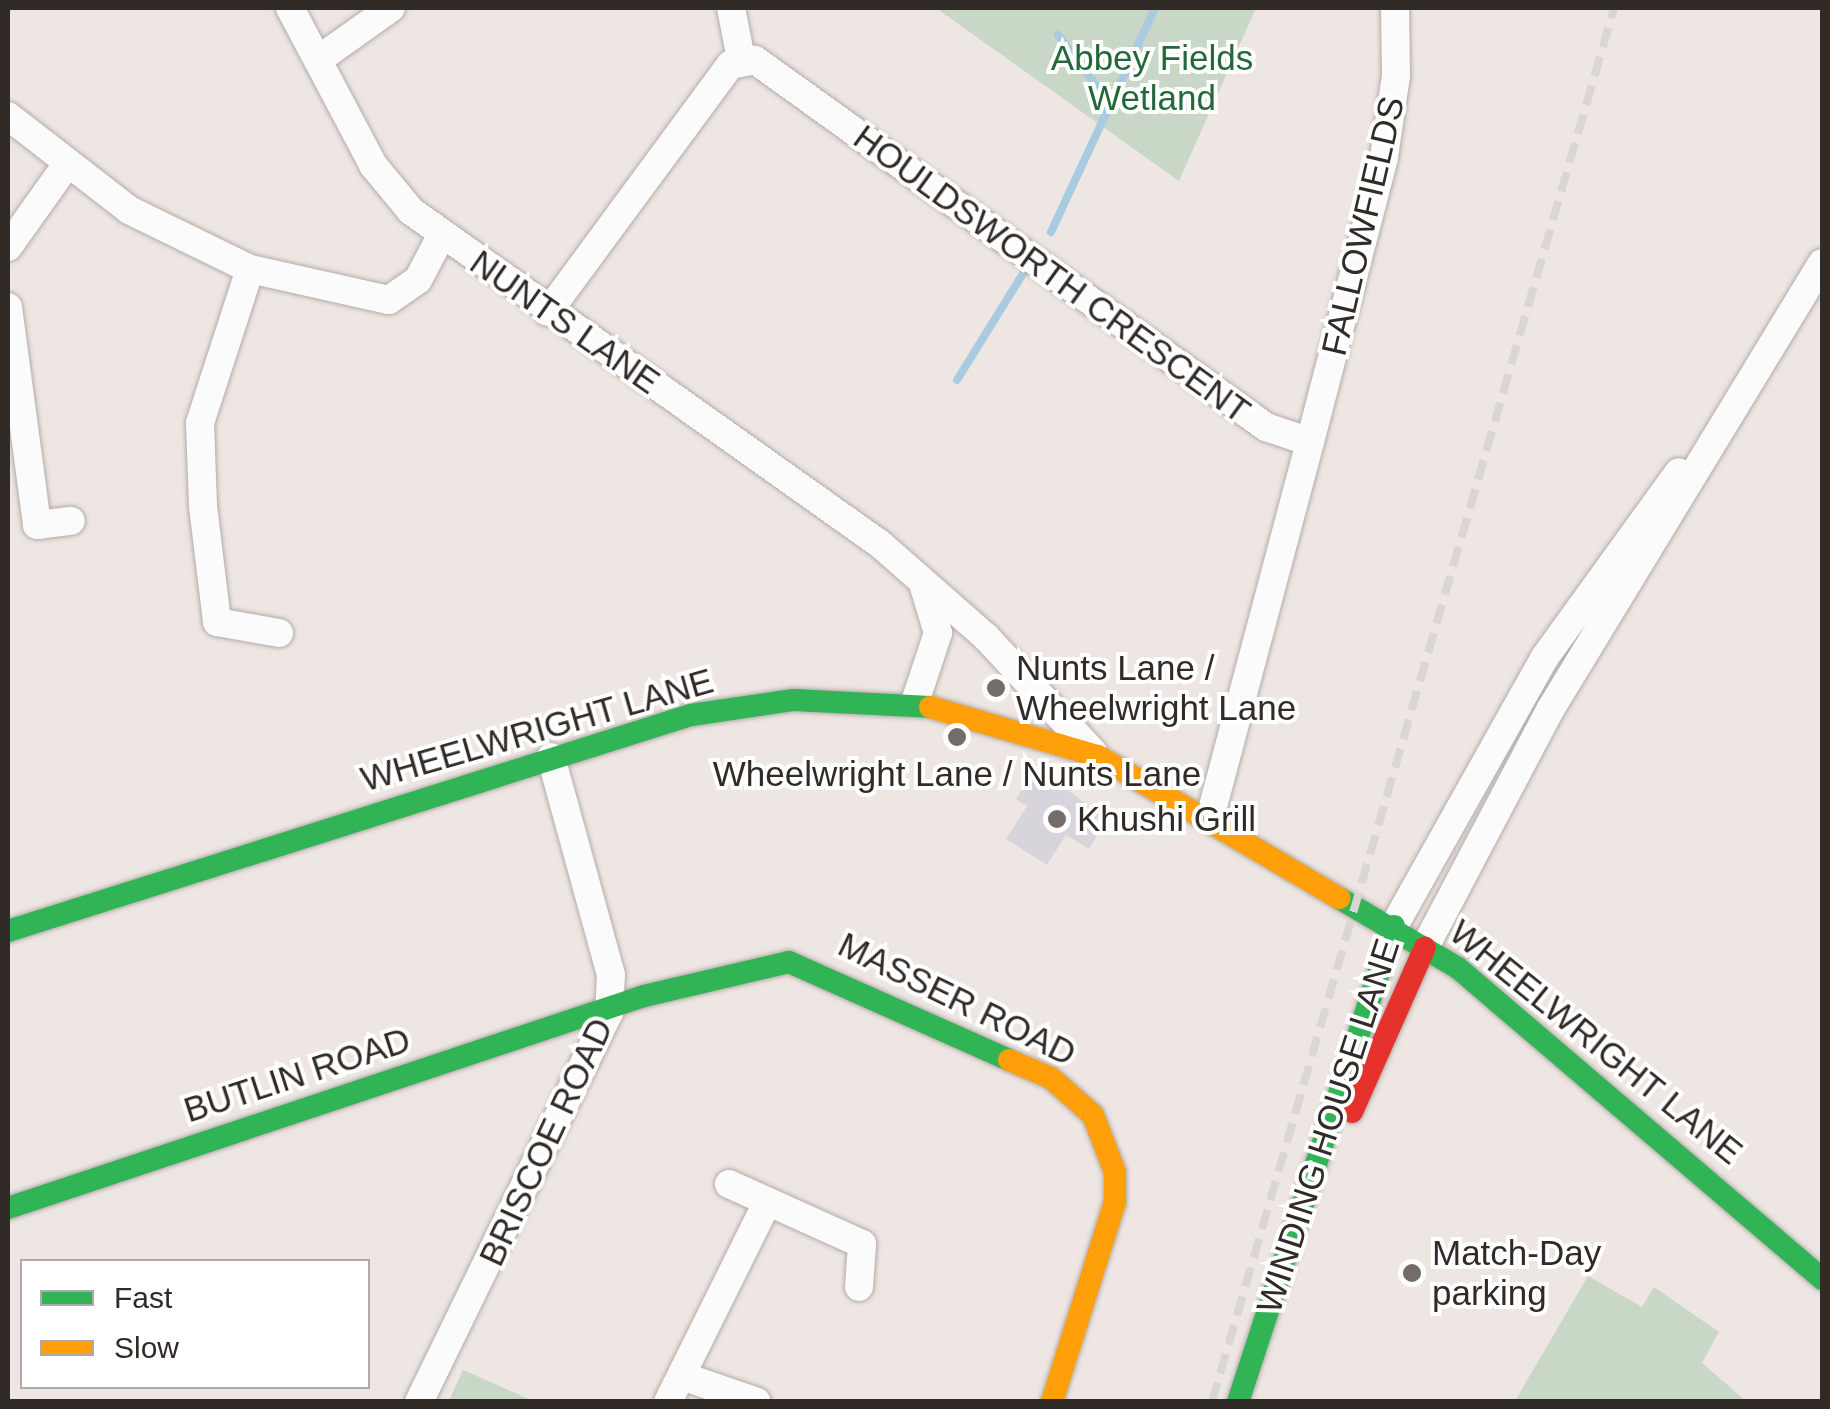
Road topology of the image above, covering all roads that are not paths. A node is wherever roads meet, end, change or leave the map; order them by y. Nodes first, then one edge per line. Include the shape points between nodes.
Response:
1 (290, 8) edge
2 (391, 8) edge
3 (732, 8) edge
4 (1395, 8) edge
5 (741, 58) junction
6 (319, 59) junction
7 (8, 116) edge
8 (66, 167) junction
9 (442, 236) junction
10 (8, 246) edge
11 (1822, 263) edge
12 (250, 269) junction
13 (8, 307) edge
14 (548, 312) junction
15 (1730, 408) junction
16 (1310, 442) junction
17 (71, 520) dead end
18 (912, 572) junction
19 (279, 633) dead end
20 (914, 702) junction
21 (1098, 756) junction
22 (551, 757) junction
23 (1210, 818) junction
24 (1394, 926) junction
25 (8, 931) edge
26 (1425, 947) junction
27 (610, 1013) junction
28 (728, 1184) dead end
29 (767, 1203) junction
30 (8, 1208) edge
31 (1822, 1279) edge
32 (859, 1288) dead end
33 (682, 1376) junction
34 (419, 1402) edge
35 (668, 1402) edge
36 (757, 1402) edge
37 (1052, 1402) edge
38 (1238, 1402) edge

1 - 6 street, NUNTS LANE
2 - 6 street
3 - 5 street
4 - 16 street, FALLOWFIELDS via 1396,76 1384,157
5 - 14 street
5 - 16 street, HOULDSWORTH CRESCENT via 755,60 1266,427
6 - 9 street, NUNTS LANE via 384,182
7 - 8 street
8 - 10 street
8 - 12 street via 128,210
9 - 12 street via 418,280 389,300
9 - 14 street, NUNTS LANE
11 - 15 street, WINDING HOUSE LANE
12 - 19 street via 200,423 203,506 217,622
13 - 17 street via 37,525
14 - 18 street, NUNTS LANE
15 - 24 street, WINDING HOUSE LANE via 1545,658
15 - 26 street, WINDING HOUSE LANE via 1550,710
16 - 23 street
18 - 20 street, NUNTS LANE via 934,603 938,624
18 - 21 street, NUNTS LANE via 986,637
20 - 21 street, WHEELWRIGHT LANE via 1045,734
20 - 22 street, WHEELWRIGHT LANE via 794,700 712,710
21 - 23 street, WHEELWRIGHT LANE
22 - 25 street, WHEELWRIGHT LANE
22 - 27 street, BRISCOE ROAD via 611,975
23 - 24 street, WHEELWRIGHT LANE
24 - 26 street, WHEELWRIGHT LANE
24 - 38 street, WINDING HOUSE LANE
26 - 31 street, WHEELWRIGHT LANE via 1487,989
26 - 38 street, WINDING HOUSE LANE
27 - 30 street, BUTLIN ROAD
27 - 34 street, BRISCOE ROAD
27 - 37 street, MASSER ROAD via 677,987 788,962 1073,1092 1107,1140 1115,1202
28 - 29 street
29 - 32 street via 862,1244
29 - 33 street
33 - 35 street
33 - 36 street

